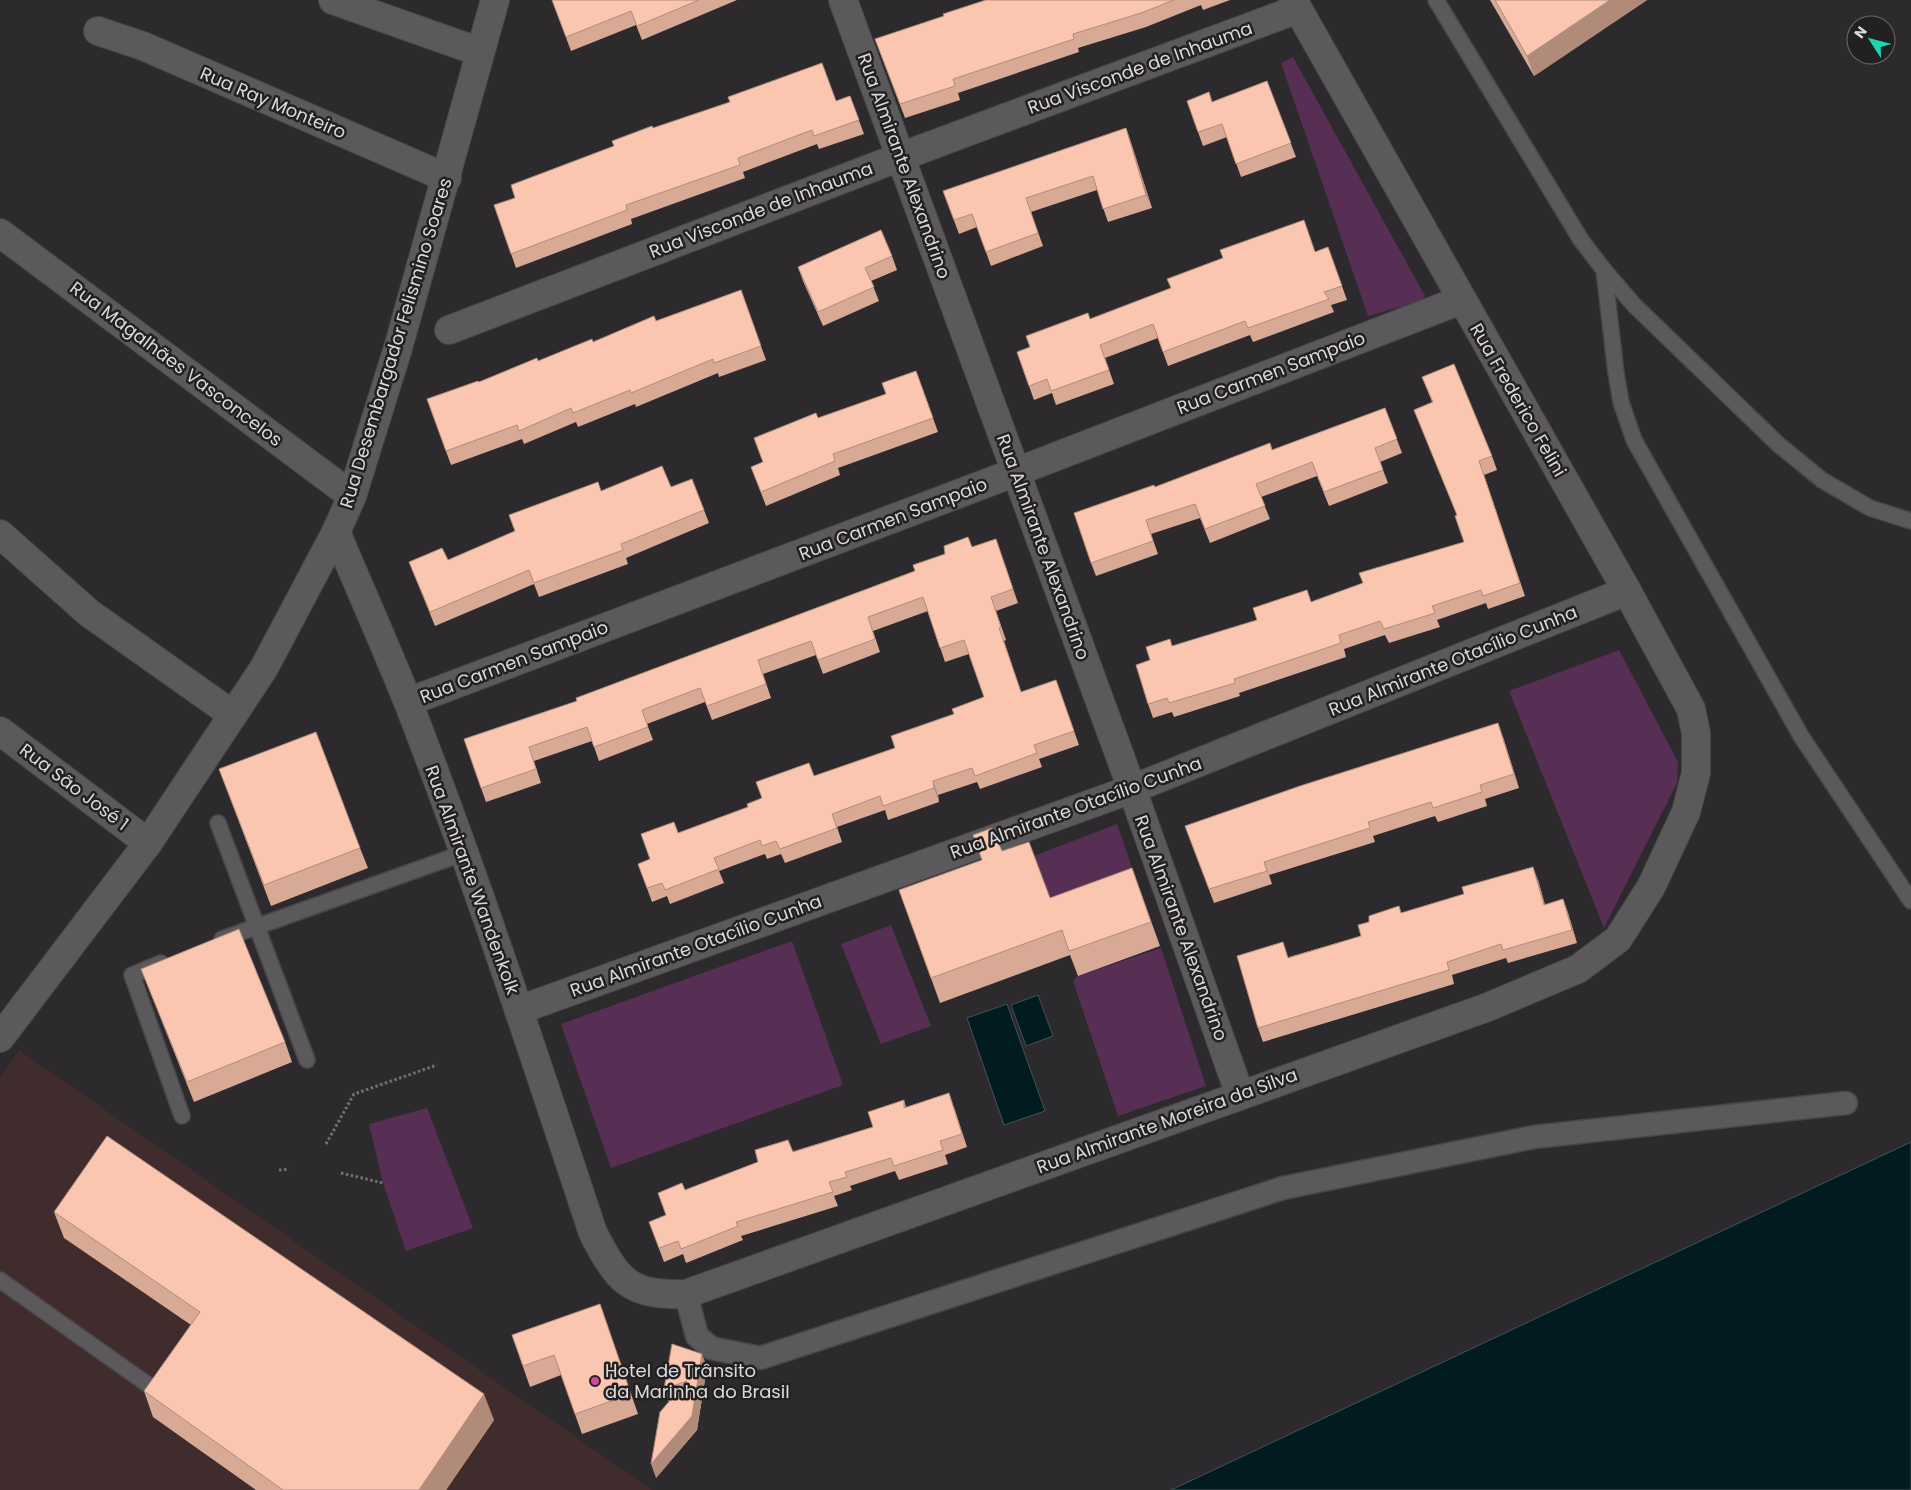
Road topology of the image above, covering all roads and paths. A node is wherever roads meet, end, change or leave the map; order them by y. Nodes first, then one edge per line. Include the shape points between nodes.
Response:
1 (333, 0) edge
2 (495, 0) edge
3 (843, 0) edge
4 (1436, 0) edge
5 (1296, 5) edge
6 (98, 31) dead end
7 (480, 52) junction
8 (900, 157) junction
9 (447, 178) junction
10 (0, 233) edge
11 (1604, 270) junction
12 (1461, 300) junction
13 (449, 330) dead end
14 (1016, 472) junction
15 (352, 496) junction
16 (1911, 521) edge
17 (336, 532) junction
18 (0, 534) edge
19 (1627, 591) junction
20 (408, 702) junction
21 (232, 716) junction
22 (0, 730) edge
23 (1132, 790) junction
24 (1686, 812) joint
25 (218, 823) dead end
26 (148, 843) junction
27 (464, 854) junction
28 (1911, 901) edge
29 (255, 926) junction
30 (211, 943) edge
31 (176, 957) edge
32 (520, 1010) junction
33 (0, 1038) edge
34 (307, 1060) dead end
35 (437, 1065) dead end
36 (1240, 1095) junction
37 (1846, 1103) dead end
38 (182, 1116) dead end
39 (326, 1144) dead end
40 (289, 1169) dead end
41 (279, 1170) dead end
42 (341, 1173) dead end
43 (383, 1183) dead end
44 (593, 1233) joint
45 (0, 1280) edge
46 (686, 1294) junction
47 (147, 1384) edge

1 - 7 street
2 - 7 street, Rua Desembargador Felismino Soares
3 - 8 street, Rua Almirante Alexandrino
4 - 11 lane via 1562,210
5 - 8 street, Rua Visconde de Inhauma
5 - 12 street, Rua Frederico Felini
6 - 9 street, Rua Ray Monteiro via 143,46
7 - 9 street, Rua Desembargador Felismino Soares
8 - 13 street, Rua Visconde de Inhauma
8 - 14 street, Rua Almirante Alexandrino
9 - 15 street, Rua Desembargador Felismino Soares
10 - 15 street, Rua Magalhães Vasconcelos
11 - 16 lane via 1634,305 1779,445 1822,480 1870,508
11 - 28 lane via 1616,373 1634,440 1801,736
12 - 14 street, Rua Carmen Sampaio
12 - 19 street, Rua Frederico Felini
14 - 20 street, Rua Carmen Sampaio
14 - 23 street, Rua Almirante Alexandrino
15 - 17 street, Rua Desembargador Felismino Soares
17 - 20 street, Rua Almirante Wandenkolk
17 - 21 street, Rua Desembargador Felismino Soares via 264,668
18 - 21 street via 89,613
19 - 23 street, Rua Almirante Otacílio Cunha
19 - 24 street, Rua Frederico Felini via 1691,709 1696,733 1696,772
20 - 27 street, Rua Almirante Wandenkolk
21 - 26 street, Rua Desembargador Felismino Soares
22 - 26 street, Rua São José 1
23 - 32 street, Rua Almirante Otacílio Cunha
23 - 36 street, Rua Almirante Alexandrino
24 - 36 street, Rua Almirante Moreira da Silva via 1651,887 1618,939 1578,968 1488,1007
25 - 29 lane
26 - 33 street, Rua Desembargador Felismino Soares
27 - 29 lane
27 - 32 street, Rua Almirante Wandenkolk
29 - 30 lane
29 - 34 lane
31 - 38 lane via 132,975
32 - 44 street, Rua Almirante Wandenkolk
35 - 39 path via 354,1094
36 - 46 street, Rua Almirante Moreira da Silva
37 - 46 street via 1534,1137 1283,1188 760,1358 711,1348 697,1336
40 - 41 path
42 - 43 path
44 - 46 street, Rua Almirante Moreira da Silva via 623,1280 658,1295
45 - 47 lane

